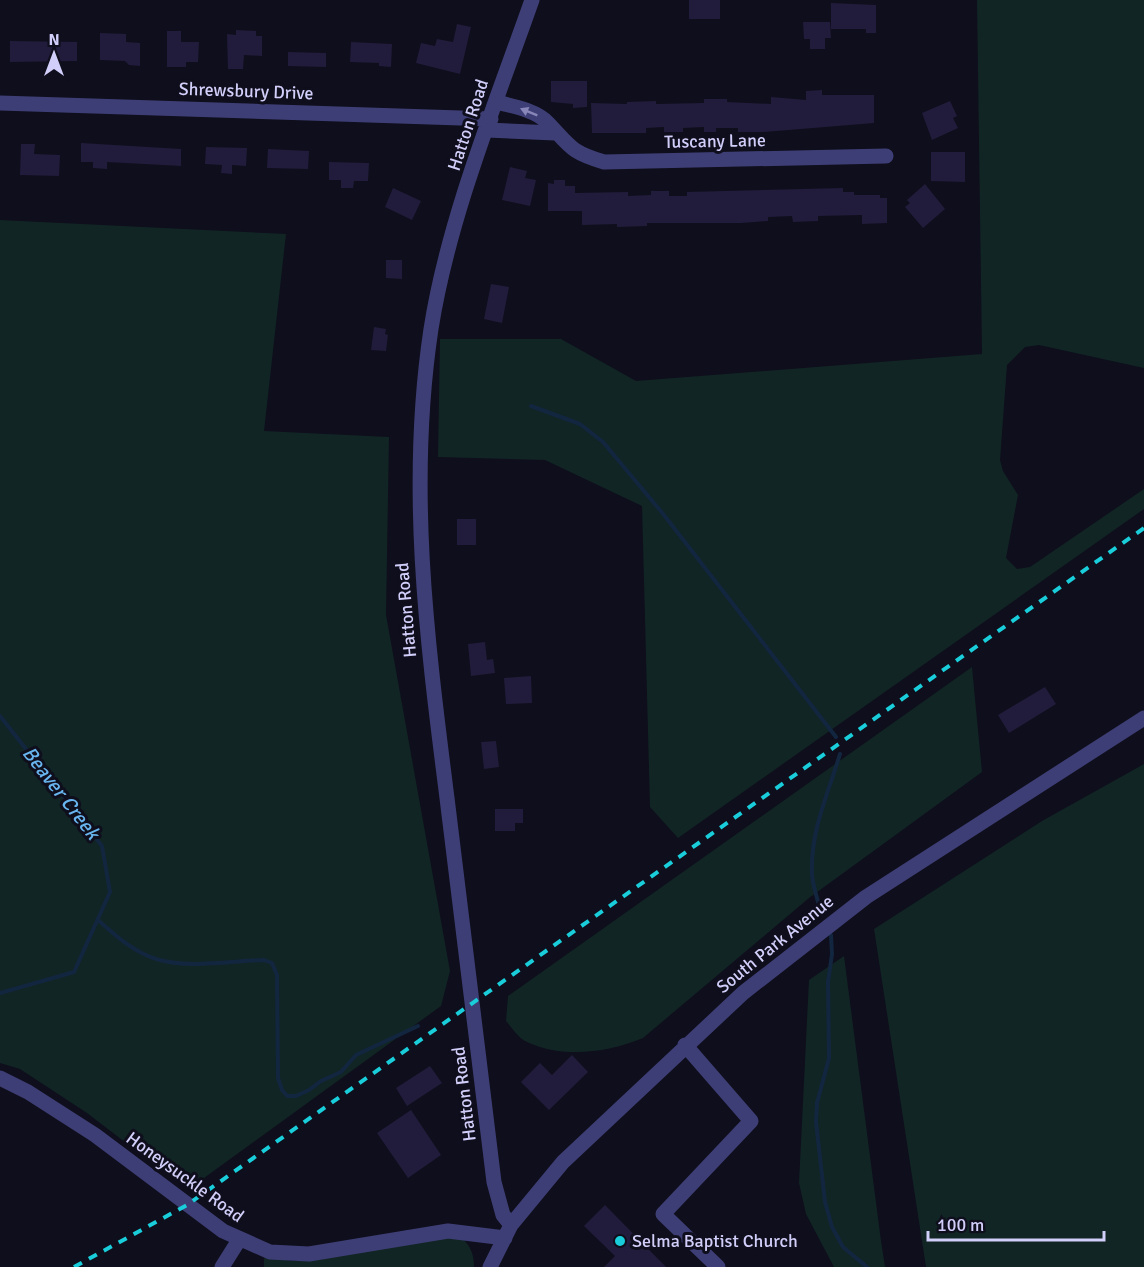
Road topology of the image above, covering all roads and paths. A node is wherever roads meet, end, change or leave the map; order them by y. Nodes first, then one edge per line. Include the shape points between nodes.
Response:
1 (531, 0) edge
2 (496, 102) junction
3 (0, 103) edge
4 (489, 124) junction
5 (555, 133) junction
6 (886, 156) dead end
7 (1144, 718) edge
8 (685, 1045) junction
9 (0, 1078) edge
10 (508, 1232) junction
11 (239, 1240) junction
12 (222, 1267) edge
13 (490, 1267) edge
14 (718, 1267) edge

1 - 2 street, Hatton Road
2 - 4 street, Hatton Road
5 -> 2 street, Tuscany Lane via 548,122 531,112
3 - 4 street, Shrewsbury Drive
4 - 5 street
4 - 10 street, Hatton Road via 449,248 431,327 420,435 419,529 432,676 494,1182
5 - 6 street, Tuscany Lane via 585,156 604,162
7 - 8 street, South Park Avenue via 866,897 786,957
8 - 10 street, South Park Avenue via 563,1162
8 - 14 street via 751,1121 663,1214
9 - 11 street, Honeysuckle Road via 95,1135 206,1220
10 - 11 street, Honeysuckle Road via 448,1231 289,1254 270,1252
10 - 13 street, South Park Avenue
11 - 12 street

